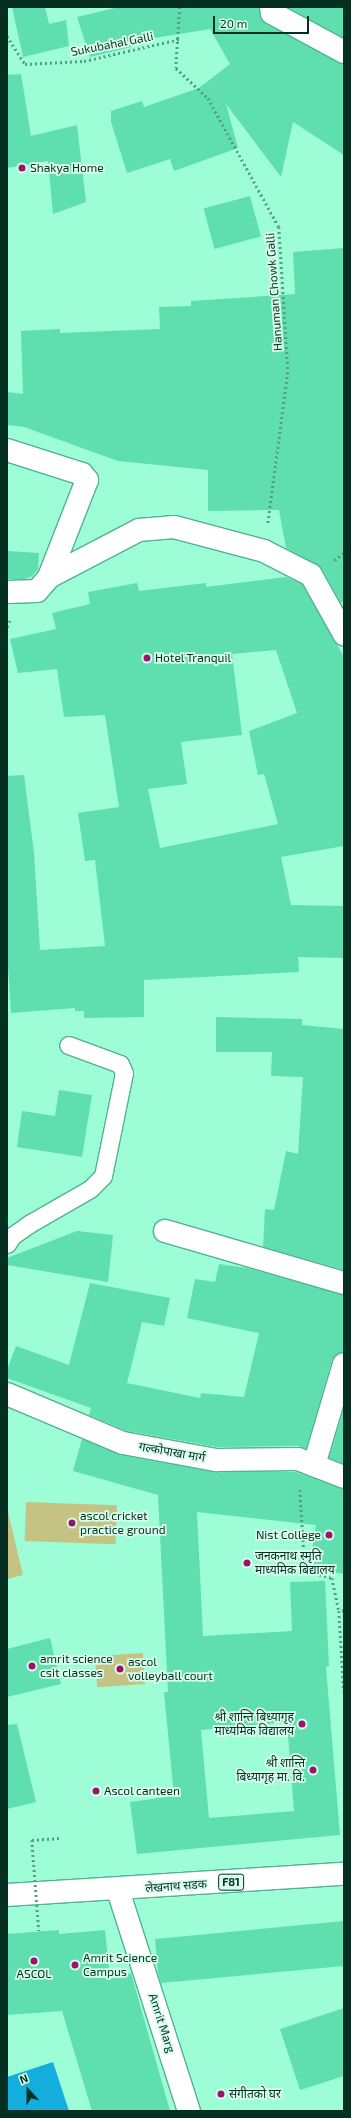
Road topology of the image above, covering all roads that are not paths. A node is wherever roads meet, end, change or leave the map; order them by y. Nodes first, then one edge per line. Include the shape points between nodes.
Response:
1 (271, 7) edge
2 (344, 52) edge
3 (7, 450) edge
4 (49, 577) junction
5 (7, 592) edge
6 (344, 633) edge
7 (68, 1045) dead end
8 (165, 1230) dead end
9 (7, 1244) edge
10 (344, 1283) edge
11 (344, 1364) edge
12 (7, 1394) edge
13 (310, 1464) junction
14 (344, 1477) edge
15 (344, 1874) edge
16 (118, 1890) junction
17 (7, 1895) edge
18 (189, 2111) edge

1 - 2 street via 272,13
3 - 4 street via 82,474 87,480
4 - 5 street via 37,591
4 - 6 street via 139,530 174,527 272,555 311,575
7 - 9 lane via 120,1064 124,1074 103,1176 90,1189 28,1224 12,1236
8 - 10 street
11 - 13 street
12 - 13 street, गल्कोपाखा मार्ग via 123,1443 216,1460 298,1460
13 - 14 street, गल्कोपाखा मार्ग
15 - 16 street, लेखनाथ सडक / F81
16 - 17 street, लेखनाथ सडक / F81
16 - 18 street, Amrit Marg

